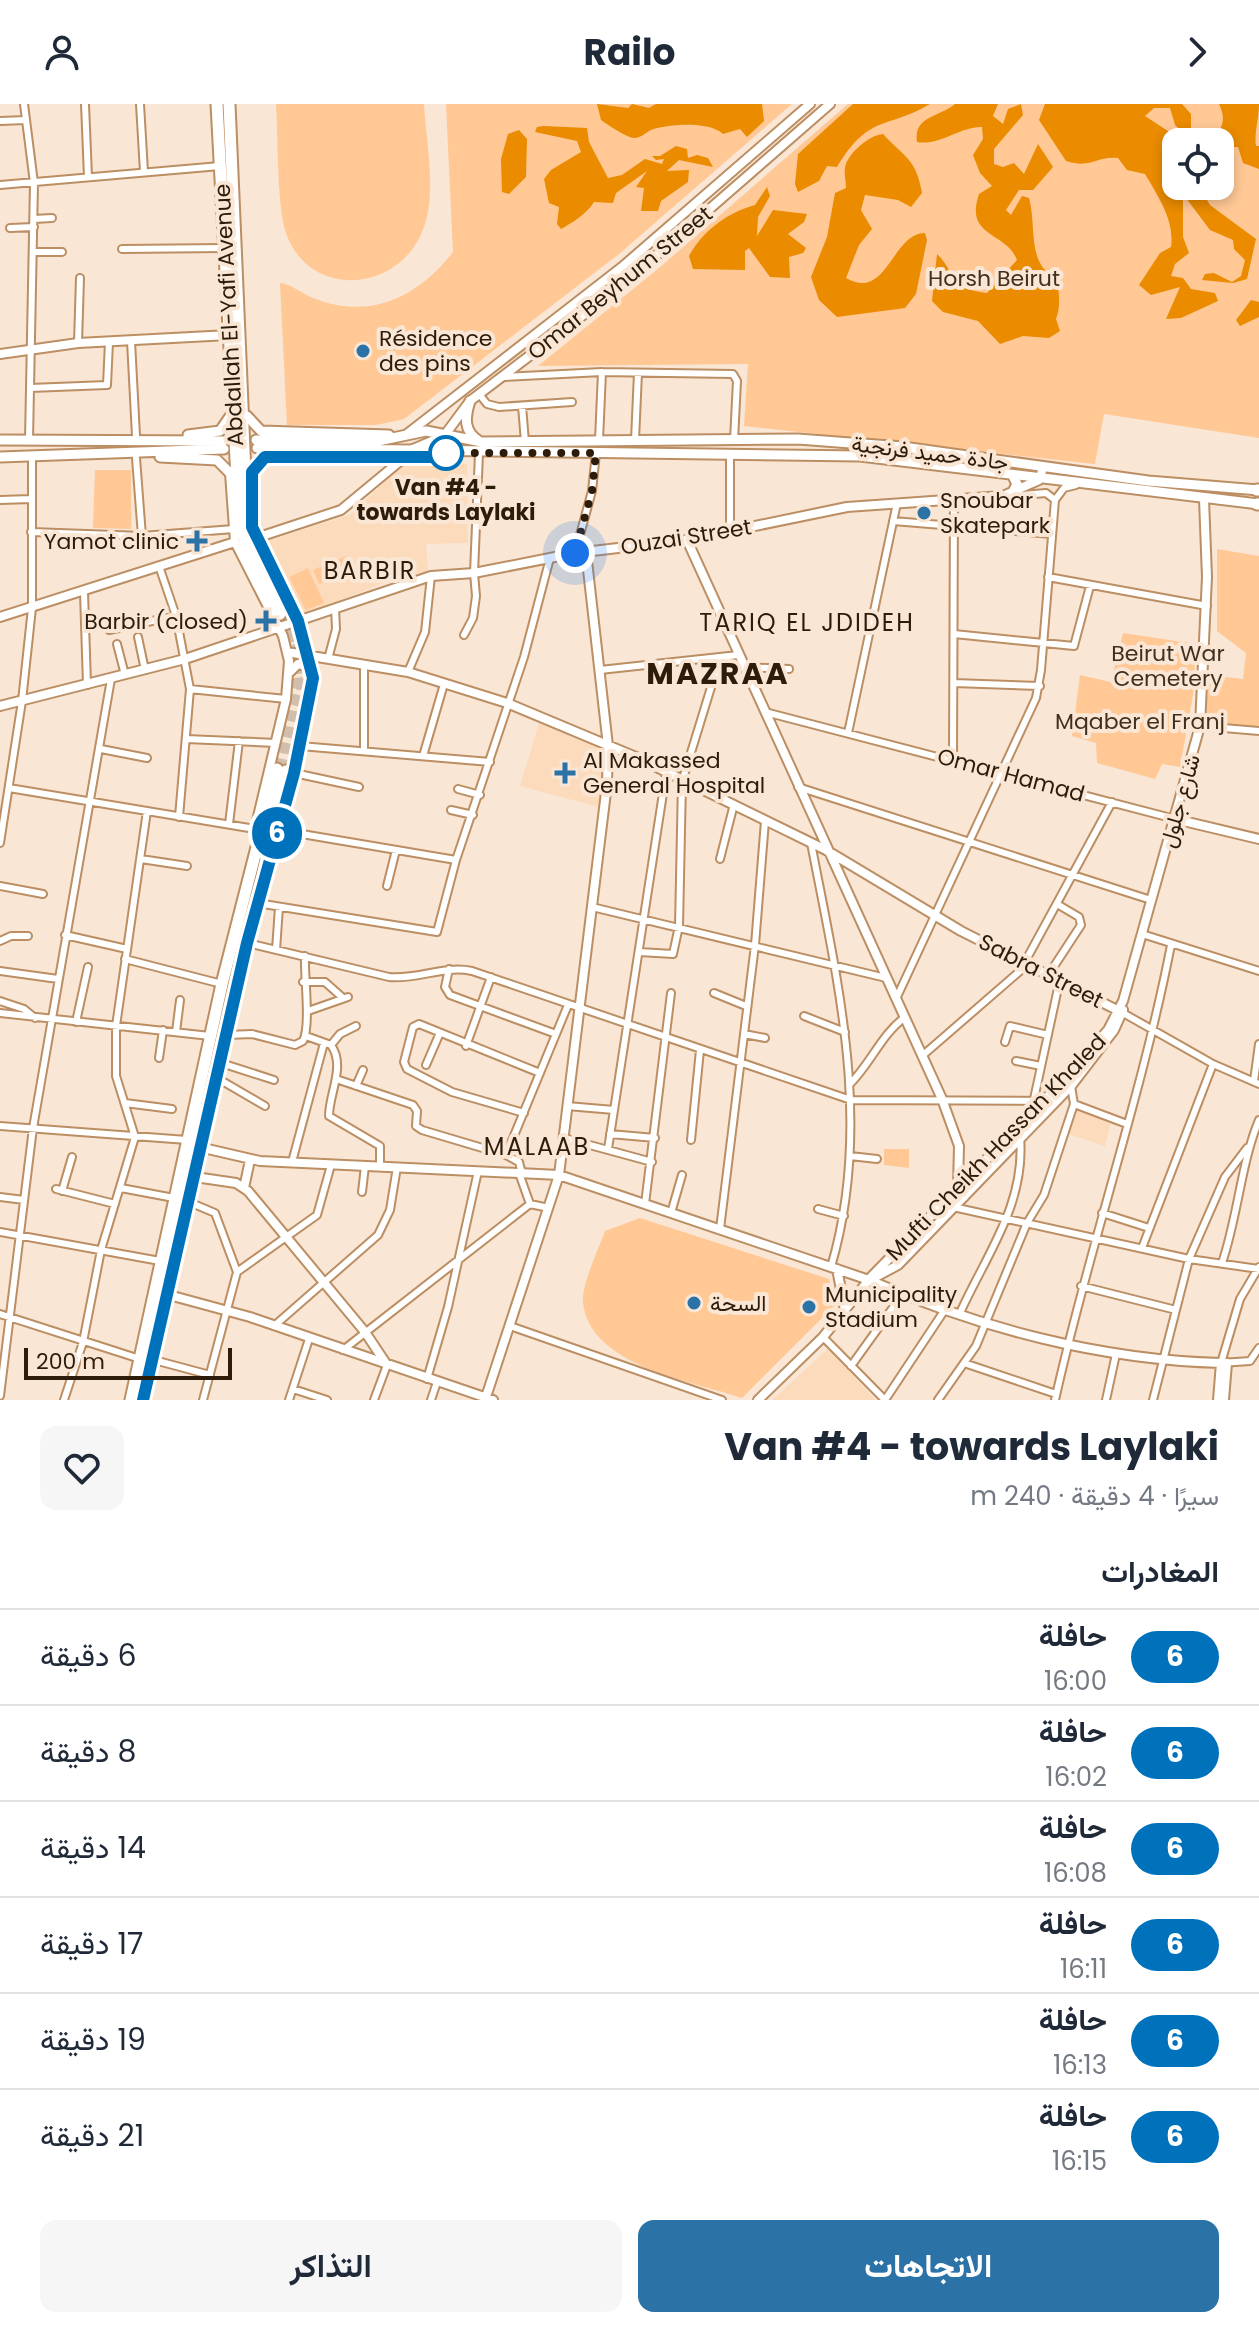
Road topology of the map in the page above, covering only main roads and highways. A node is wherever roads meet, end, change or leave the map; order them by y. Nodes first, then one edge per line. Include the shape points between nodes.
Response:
1 (217, 104) edge
2 (229, 104) edge
3 (234, 335) junction
4 (231, 384) junction
5 (470, 401) road end
6 (231, 415) junction
7 (247, 416) junction
8 (404, 435) junction
9 (0, 440) edge
10 (79, 440) junction
11 (482, 442) junction
12 (406, 454) junction
13 (72, 455) junction
14 (0, 457) edge
15 (230, 473) joint
16 (1013, 476) junction
17 (250, 480) joint
18 (1258, 490) edge
19 (1007, 495) road end
20 (1258, 504) edge
21 (255, 829) road end
22 (278, 830) road end
23 (244, 895) junction
24 (257, 903) junction
25 (131, 1400) edge
26 (143, 1400) edge

1 - 3 highway, Abdallah El-Yafi Avenue
2 - 3 highway, Abdallah El-Yafi Avenue
3 - 4 highway, Abdallah El-Yafi Avenue
3 - 4 highway, Abdallah El-Yafi Avenue via 247,522 283,612 241,531
3 - 7 highway
4 - 6 highway
5 - 11 main road via 466,427
6 - 10 main road via 215,433
6 - 15 highway
7 - 8 main road via 261,431
7 - 17 highway
8 - 11 main road, جادة حميد فرنجية via 448,433
8 - 12 main road via 378,441 256,444
9 - 10 main road
10 - 13 main road via 224,445
11 - 18 main road, جادة حميد فرنجية via 864,444
12 - 16 main road, جادة حميد فرنجية via 882,457
12 - 17 main road via 265,457 255,464
13 - 14 main road
13 - 15 main road via 213,459
16 - 19 main road via 1017,484
16 - 20 main road, جادة حميد فرنجية
21 - 23 highway
22 - 24 highway
23 - 24 highway via 286,771
23 - 25 highway
24 - 26 highway

